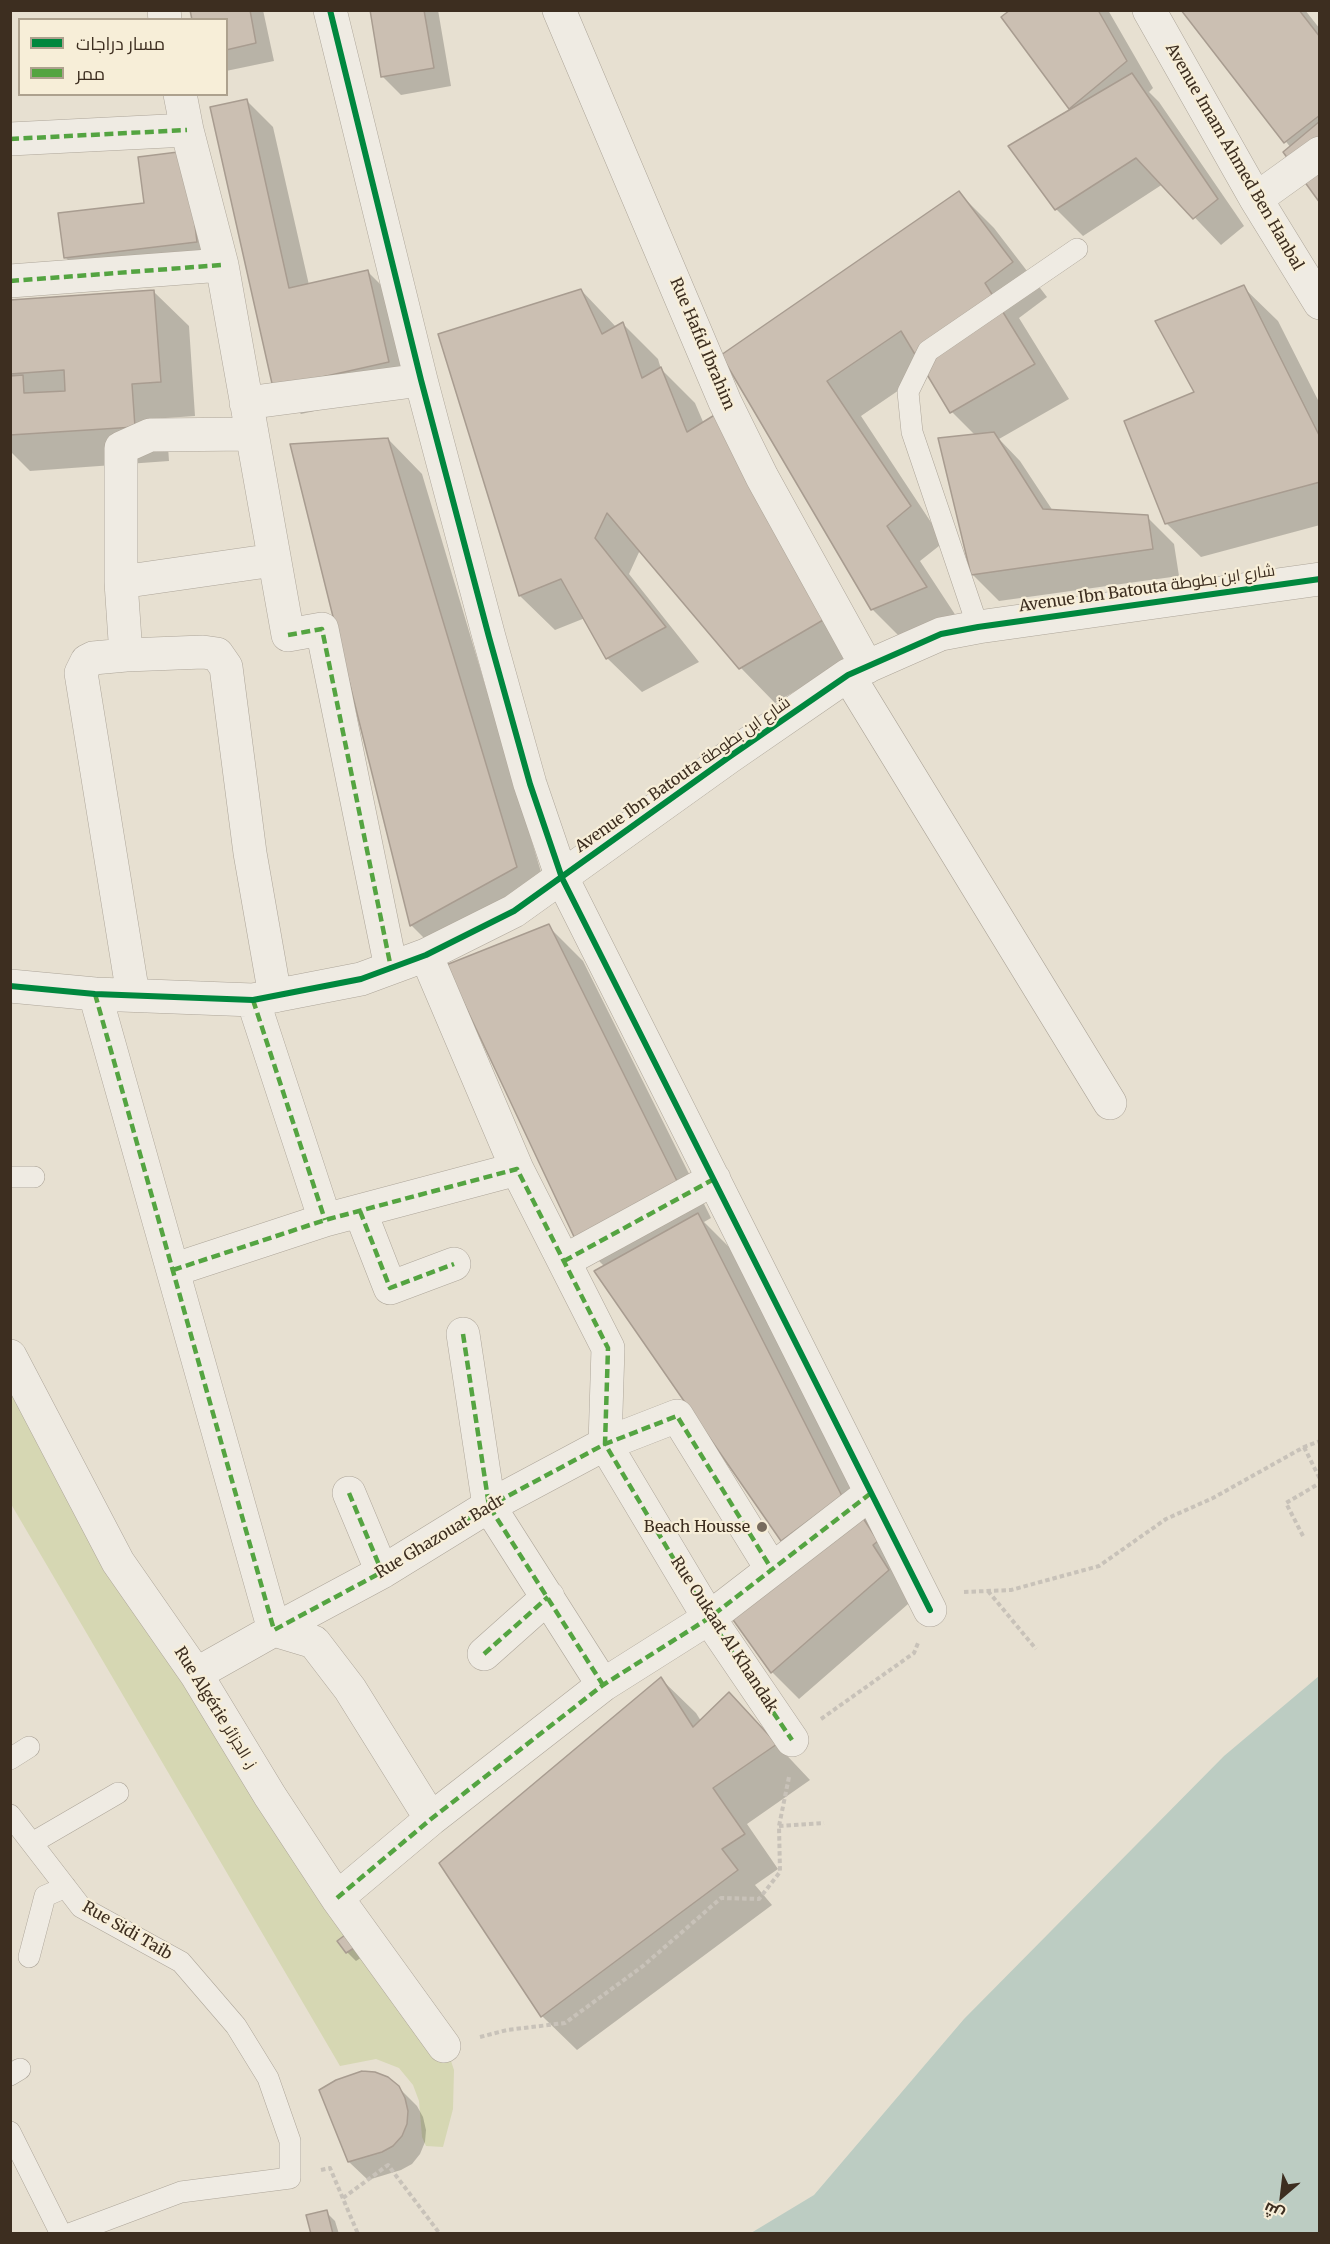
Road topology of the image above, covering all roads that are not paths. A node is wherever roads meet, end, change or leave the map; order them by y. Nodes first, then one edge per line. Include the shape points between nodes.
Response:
1 (330, 10) edge
2 (559, 10) edge
3 (1149, 10) edge
4 (180, 96) edge
5 (187, 130) junction
6 (10, 139) edge
7 (1320, 153) edge
8 (1256, 200) junction
9 (1077, 249) dead end
10 (222, 266) junction
11 (10, 281) edge
12 (1320, 303) edge
13 (421, 380) junction
14 (249, 419) junction
15 (274, 560) junction
16 (1316, 577) edge
17 (121, 582) junction
18 (978, 627) junction
19 (126, 655) junction
20 (857, 671) junction
21 (562, 878) junction
22 (426, 955) junction
23 (391, 968) junction
24 (10, 986) edge
25 (95, 994) junction
26 (133, 995) junction
27 (264, 998) junction
28 (1110, 1103) dead end
29 (517, 1169) junction
30 (34, 1177) dead end
31 (10, 1178) edge
32 (714, 1179) junction
33 (360, 1211) junction
34 (325, 1220) junction
35 (564, 1261) junction
36 (453, 1264) dead end
37 (173, 1270) junction
38 (463, 1334) dead end
39 (10, 1356) edge
40 (606, 1444) junction
41 (349, 1493) dead end
42 (871, 1493) junction
43 (489, 1506) junction
44 (771, 1568) junction
45 (382, 1572) junction
46 (548, 1598) junction
47 (930, 1610) road end
48 (709, 1618) junction
49 (274, 1630) junction
50 (484, 1654) dead end
51 (196, 1674) junction
52 (603, 1685) junction
53 (792, 1740) road end
54 (29, 1748) dead end
55 (10, 1759) edge
56 (118, 1793) dead end
57 (10, 1815) edge
58 (431, 1819) junction
59 (32, 1843) junction
60 (66, 1887) junction
61 (337, 1898) junction
62 (29, 1957) dead end
63 (444, 2046) road end
64 (10, 2132) edge
65 (61, 2234) edge
66 (69, 2234) edge

1 - 13 street
2 - 20 street, Rue Hafid Ibrahim via 725,402
3 - 8 street, Avenue Imam Ahmed Ben Hanbal
4 - 5 street
5 - 6 street
5 - 10 street
7 - 8 street
8 - 12 street, Avenue Imam Ahmed Ben Hanbal
9 - 18 lane via 928,351 908,392 912,432
10 - 11 street
10 - 14 street
13 - 14 street
13 - 21 street via 530,784
14 - 15 street
14 - 17 street via 150,435 121,447
15 - 17 street
15 - 23 street via 288,635 322,629
16 - 18 street, Avenue Ibn Batouta شارع ابن بطوطة
17 - 19 street
18 - 20 street, Avenue Ibn Batouta شارع ابن بطوطة via 941,634
19 - 26 street via 93,658 81,673
19 - 27 street via 204,652 217,654 226,667
20 - 21 street, Avenue Ibn Batouta شارع ابن بطوطة via 729,757
20 - 28 street, Rue Hafid Ibrahim
21 - 22 street, Avenue Ibn Batouta شارع ابن بطوطة via 514,911
21 - 32 street
22 - 23 street, Avenue Ibn Batouta شارع ابن بطوطة
22 - 29 street
23 - 27 street, Avenue Ibn Batouta شارع ابن بطوطة via 361,979
24 - 25 street, Avenue Ibn Batouta شارع ابن بطوطة
25 - 26 street, Avenue Ibn Batouta شارع ابن بطوطة
25 - 37 street
26 - 27 street, Avenue Ibn Batouta شارع ابن بطوطة
27 - 34 street
29 - 33 street
29 - 35 street
30 - 31 lane
32 - 35 street
32 - 42 street
33 - 34 street
33 - 36 street via 390,1288
34 - 37 street
35 - 40 street via 608,1348
37 - 49 street
38 - 43 street
39 - 51 street, Rue Algérie ز. الجزائر via 118,1562
40 - 43 street, Rue Ghazouat Badr
40 - 44 street, Rue Ghazouat Badr via 677,1416
40 - 48 street, Rue Oukaat Al Khandak
41 - 45 street
42 - 44 street
42 - 47 street
43 - 45 street, Rue Ghazouat Badr
43 - 46 street
44 - 48 street
45 - 49 street, Rue Ghazouat Badr
46 - 50 street
46 - 52 street
48 - 52 street
48 - 53 street, Rue Oukaat Al Khandak
49 - 51 street, Rue Ghazouat Badr
49 - 58 street via 314,1642 350,1689
51 - 61 street, Rue Algérie ز. الجزائر
52 - 58 street
54 - 55 lane
56 - 59 lane
57 - 59 lane, Rue Sidi Taib
58 - 61 street
59 - 60 lane, Rue Sidi Taib
60 - 62 lane via 45,1896
60 - 66 lane, Rue Sidi Taib via 81,1907 181,1962 236,2026 268,2078 290,2141 290,2178 181,2192
61 - 63 street, Rue Algérie ز. الجزائر
64 - 65 lane

